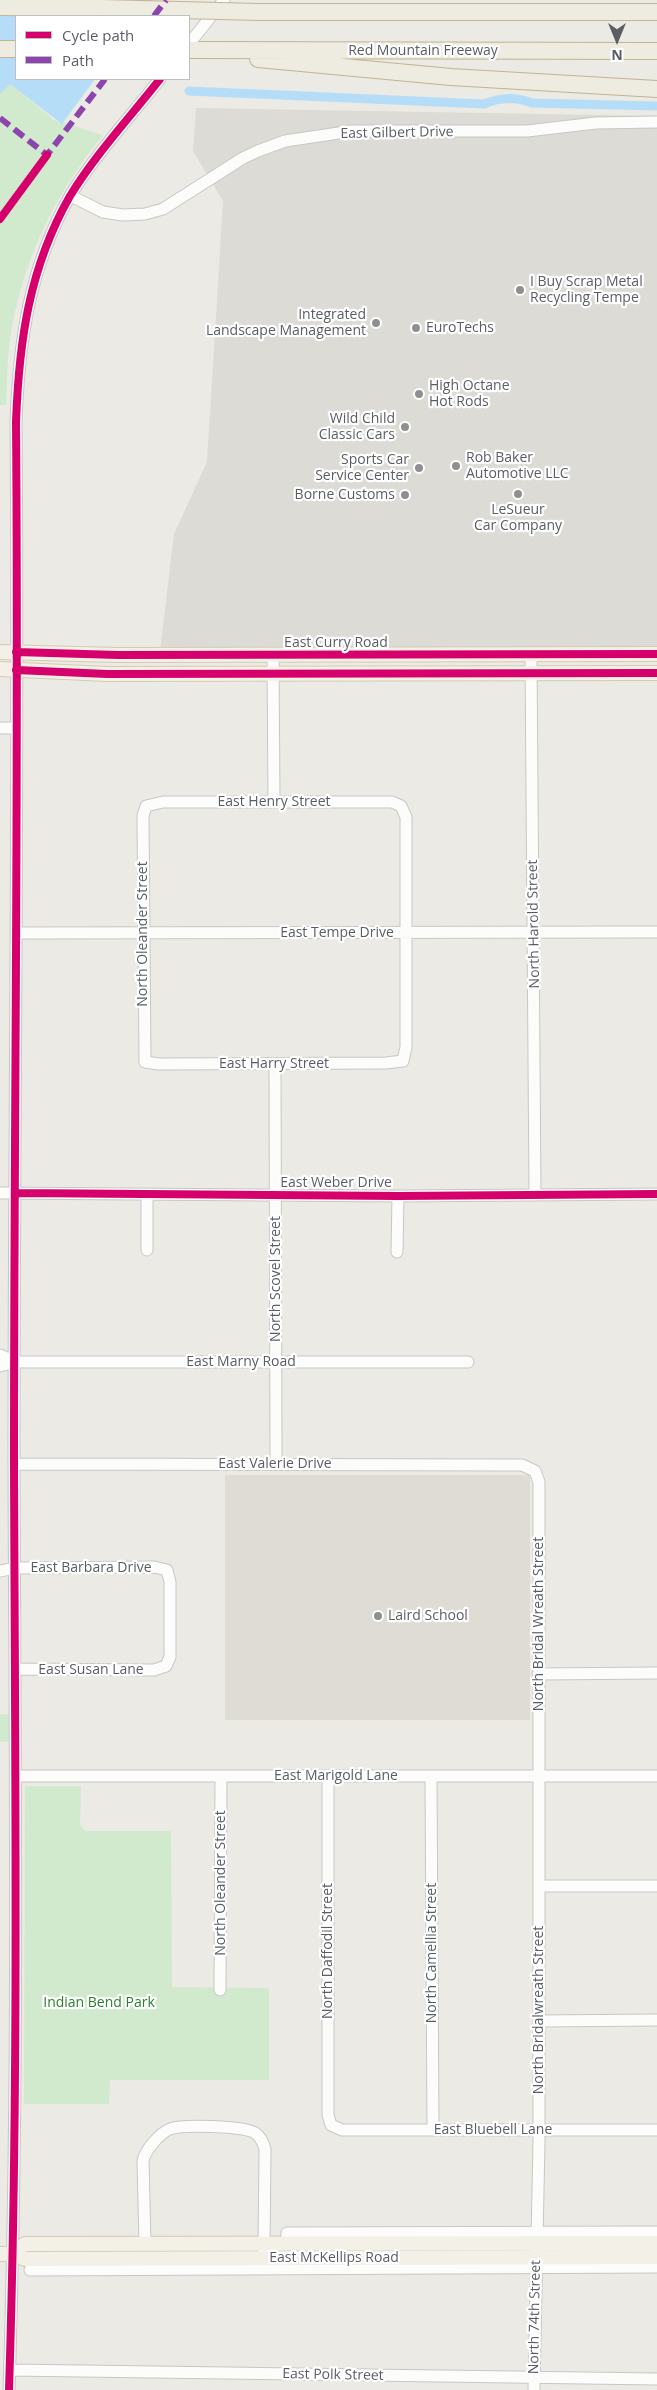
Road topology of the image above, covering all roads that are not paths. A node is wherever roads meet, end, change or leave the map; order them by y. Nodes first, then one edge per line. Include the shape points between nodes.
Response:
1 (224, 0) edge
2 (422, 0) edge
3 (0, 8) edge
4 (381, 11) junction
5 (657, 12) edge
6 (190, 43) edge
7 (0, 49) edge
8 (15, 49) edge
9 (190, 50) edge
10 (221, 50) junction
11 (657, 51) edge
12 (159, 80) edge
13 (657, 89) edge
14 (657, 122) edge
15 (71, 196) junction
16 (0, 652) edge
17 (16, 652) junction
18 (657, 654) edge
19 (531, 655) junction
20 (273, 656) junction
21 (0, 669) edge
22 (16, 670) junction
23 (531, 673) junction
24 (657, 673) edge
25 (274, 674) junction
26 (0, 728) edge
27 (16, 728) junction
28 (274, 802) junction
29 (146, 806) joint
30 (406, 932) junction
31 (657, 932) edge
32 (17, 933) junction
33 (143, 933) junction
34 (534, 933) junction
35 (145, 1062) joint
36 (275, 1064) junction
37 (0, 1193) edge
38 (16, 1193) junction
39 (535, 1194) junction
40 (657, 1194) edge
41 (147, 1195) junction
42 (276, 1195) junction
43 (398, 1196) junction
44 (147, 1250) dead end
45 (397, 1252) dead end
46 (0, 1355) edge
47 (14, 1362) junction
48 (275, 1362) junction
49 (468, 1362) dead end
50 (0, 1366) edge
51 (14, 1464) junction
52 (276, 1464) junction
53 (535, 1471) joint
54 (0, 1563) edge
55 (15, 1568) junction
56 (0, 1571) edge
57 (166, 1666) joint
58 (15, 1669) junction
59 (657, 1673) edge
60 (538, 1674) junction
61 (16, 1776) junction
62 (328, 1776) junction
63 (431, 1776) junction
64 (539, 1776) junction
65 (657, 1776) edge
66 (221, 1777) junction
67 (539, 1886) junction
68 (657, 1886) edge
69 (220, 1990) dead end
70 (657, 2020) edge
71 (539, 2021) junction
72 (331, 2125) joint
73 (433, 2130) junction
74 (538, 2130) junction
75 (657, 2130) edge
76 (657, 2232) edge
77 (657, 2243) edge
78 (145, 2244) junction
79 (536, 2250) junction
80 (264, 2251) junction
81 (6, 2254) edge
82 (657, 2257) edge
83 (657, 2268) edge
84 (30, 2270) dead end
85 (10, 2370) junction
86 (534, 2378) junction
87 (657, 2379) edge
88 (9, 2390) edge
89 (534, 2390) edge

1 - 6 street
2 - 4 highway
3 - 4 highway, bridge
4 - 5 highway
7 - 8 highway
9 - 10 highway, Red Mountain Freeway
10 - 11 highway, Red Mountain Freeway
10 - 13 highway via 269,61 451,77
12 - 15 street
14 - 15 street, East Gilbert Drive via 596,123 527,131 352,131 285,142 258,151 163,209 145,214 103,212
15 - 17 street via 39,265 20,343 16,422
16 - 17 main road, East Curry Road
17 - 20 main road, East Curry Road
17 - 22 street
18 - 19 main road, East Curry Road
19 - 20 main road, East Curry Road
19 - 23 street, North Harold Street
20 - 25 street
21 - 22 main road
22 - 25 main road via 107,674
22 - 27 street
23 - 24 main road
23 - 25 main road
23 - 34 street, North Harold Street
25 - 28 street
26 - 27 street
27 - 32 street
28 - 29 street, East Henry Street via 163,802
28 - 30 street, East Henry Street via 392,802 401,806 406,817
29 - 33 street, North Oleander Street via 143,816
30 - 33 street, East Tempe Drive
30 - 34 street, East Tempe Drive
30 - 36 street, East Harry Street via 406,1047 403,1061 386,1064
31 - 34 street, East Tempe Drive
32 - 33 street, East Tempe Drive
32 - 38 street
33 - 35 street, North Oleander Street
34 - 39 street, North Harold Street
35 - 36 street, East Harry Street
36 - 42 street, North Scovel Street
37 - 38 street, East Weber Drive
38 - 41 street, East Weber Drive
38 - 47 street
39 - 40 street, East Weber Drive
39 - 43 street, East Weber Drive
41 - 42 street, East Weber Drive
41 - 44 street
42 - 43 street, East Weber Drive
42 - 48 street, North Scovel Street
43 - 45 street
46 - 47 street, East Marny Road
47 - 48 street, East Marny Road
47 - 50 street, East Marny Road
47 - 51 street
48 - 49 street, East Marny Road
48 - 52 street, North Scovel Street
51 - 52 street, East Valerie Drive
51 - 55 street
52 - 53 street, East Valerie Drive via 522,1465
53 - 60 street, North Bridal Wreath Street via 539,1482
54 - 55 street, East Barbara Drive
55 - 56 street, East Barbara Drive
55 - 57 street, East Barbara Drive via 154,1567 167,1570 170,1582 170,1657
55 - 58 street
57 - 58 street, East Susan Lane via 154,1670
58 - 61 street
59 - 60 street
60 - 64 street, North Bridal Wreath Street
61 - 66 street, East Marigold Lane
61 - 81 street
62 - 63 street, East Marigold Lane
62 - 66 street, East Marigold Lane
62 - 72 street, North Daffodil Street via 328,2115
63 - 64 street, East Marigold Lane
63 - 73 street, North Camellia Street
64 - 65 street, East Marigold Lane
64 - 67 street, North Bridalwreath Street
66 - 69 street, North Oleander Street
67 - 68 street
67 - 71 street, North Bridalwreath Street
70 - 71 street
71 - 74 street, North Bridalwreath Street
72 - 73 street, East Bluebell Lane via 342,2130
73 - 74 street, East Bluebell Lane
74 - 75 street, East Bluebell Lane
74 - 79 street, North Bridalwreath Street
76 - 79 street, East McKellips Road
77 - 79 main road, East McKellips Road
78 - 80 main road, East McKellips Road
78 - 80 street via 144,2155 165,2132 176,2127 237,2127 256,2134 265,2149
78 - 81 main road, East McKellips Road via 25,2244
79 - 80 main road, East McKellips Road
79 - 80 main road, East McKellips Road via 287,2244
79 - 82 main road, East McKellips Road
79 - 83 street, East McKellips Road
79 - 84 street, East McKellips Road
79 - 86 street, North 74th Street
80 - 81 main road, East McKellips Road via 25,2258
81 - 85 street
85 - 86 street, East Polk Street
85 - 88 street
86 - 87 street, East Polk Street
86 - 89 street, North 74th Street

